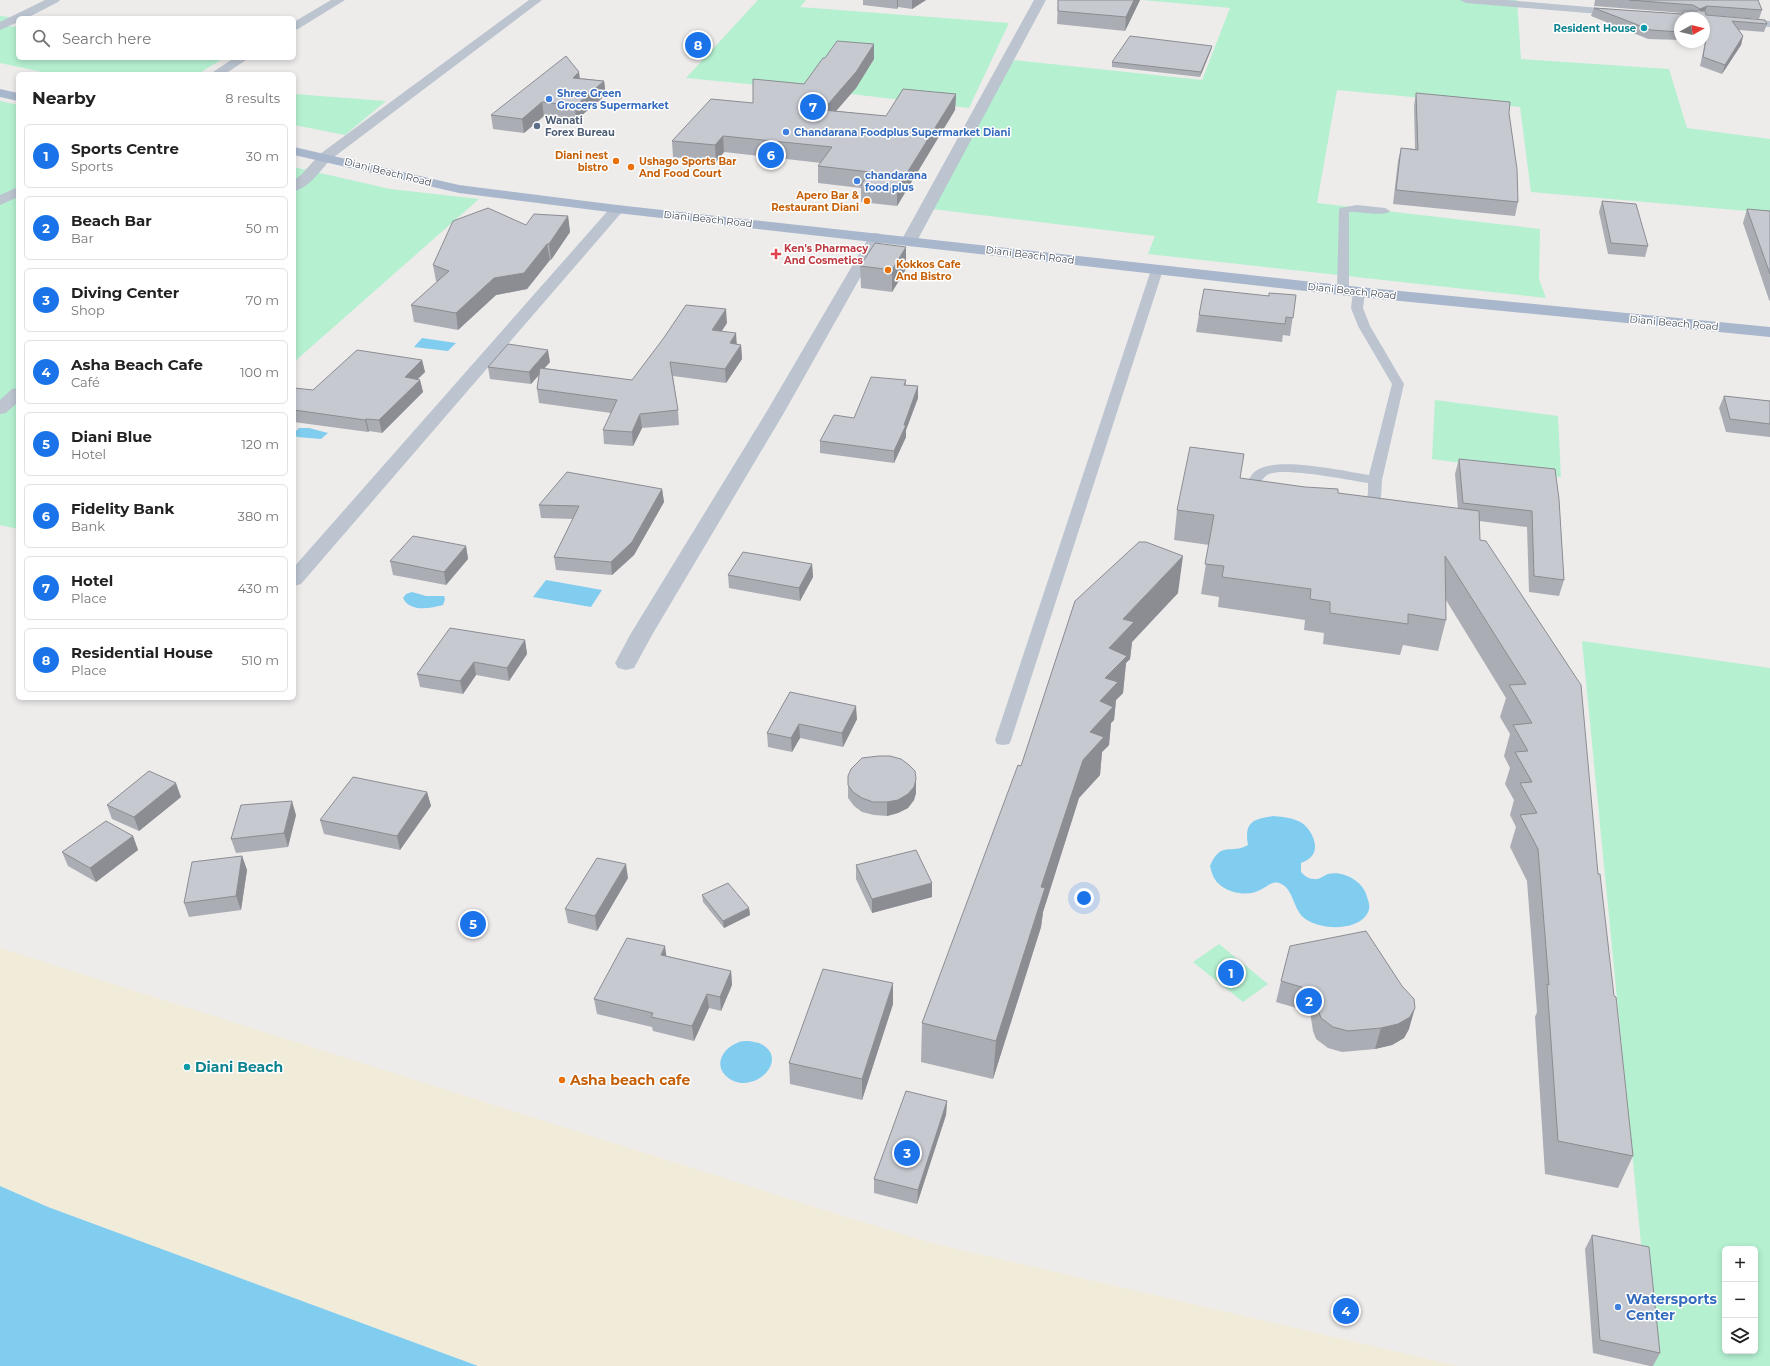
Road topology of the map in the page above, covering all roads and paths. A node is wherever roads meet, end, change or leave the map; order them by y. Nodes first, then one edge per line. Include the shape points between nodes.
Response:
1 (54, 0) edge
2 (339, 0) edge
3 (536, 0) edge
4 (1040, 0) edge
5 (1466, 0) edge
6 (1631, 13) edge
7 (21, 16) edge
8 (16, 18) edge
9 (1710, 19) edge
10 (1770, 24) edge
11 (0, 26) edge
12 (296, 26) edge
13 (240, 60) edge
14 (219, 72) edge
15 (0, 93) edge
16 (16, 97) edge
17 (296, 151) edge
18 (325, 157) junction
19 (296, 186) edge
20 (16, 192) edge
21 (0, 201) edge
22 (617, 209) junction
23 (1384, 211) dead end
24 (876, 237) junction
25 (909, 241) junction
26 (1157, 270) junction
27 (1343, 290) junction
28 (1359, 292) junction
29 (1770, 332) edge
30 (16, 395) edge
31 (0, 409) edge
32 (1375, 480) junction
33 (1275, 504) edge
34 (1345, 514) edge
35 (296, 578) edge
36 (626, 663) dead end
37 (1003, 740) dead end

1 - 7 street
2 - 12 street
3 - 18 street
4 - 25 street
5 - 6 street
8 - 11 street
9 - 10 street
13 - 14 street
15 - 16 main road
17 - 18 main road, Diani Beach Road
18 - 19 street
18 - 22 main road, Diani Beach Road via 459,189
20 - 21 street
22 - 24 main road, Diani Beach Road
22 - 35 street
23 - 27 lane via 1357,208 1344,210
24 - 25 main road, Diani Beach Road
24 - 36 street
25 - 26 main road, Diani Beach Road
26 - 27 main road, Diani Beach Road
26 - 37 lane
27 - 28 main road, Diani Beach Road
28 - 29 main road, Diani Beach Road
28 - 32 lane via 1357,308 1364,326 1398,384
30 - 31 street
32 - 33 lane via 1295,469 1263,472 1255,480 1258,492 1266,501
32 - 34 lane via 1374,497 1369,506

